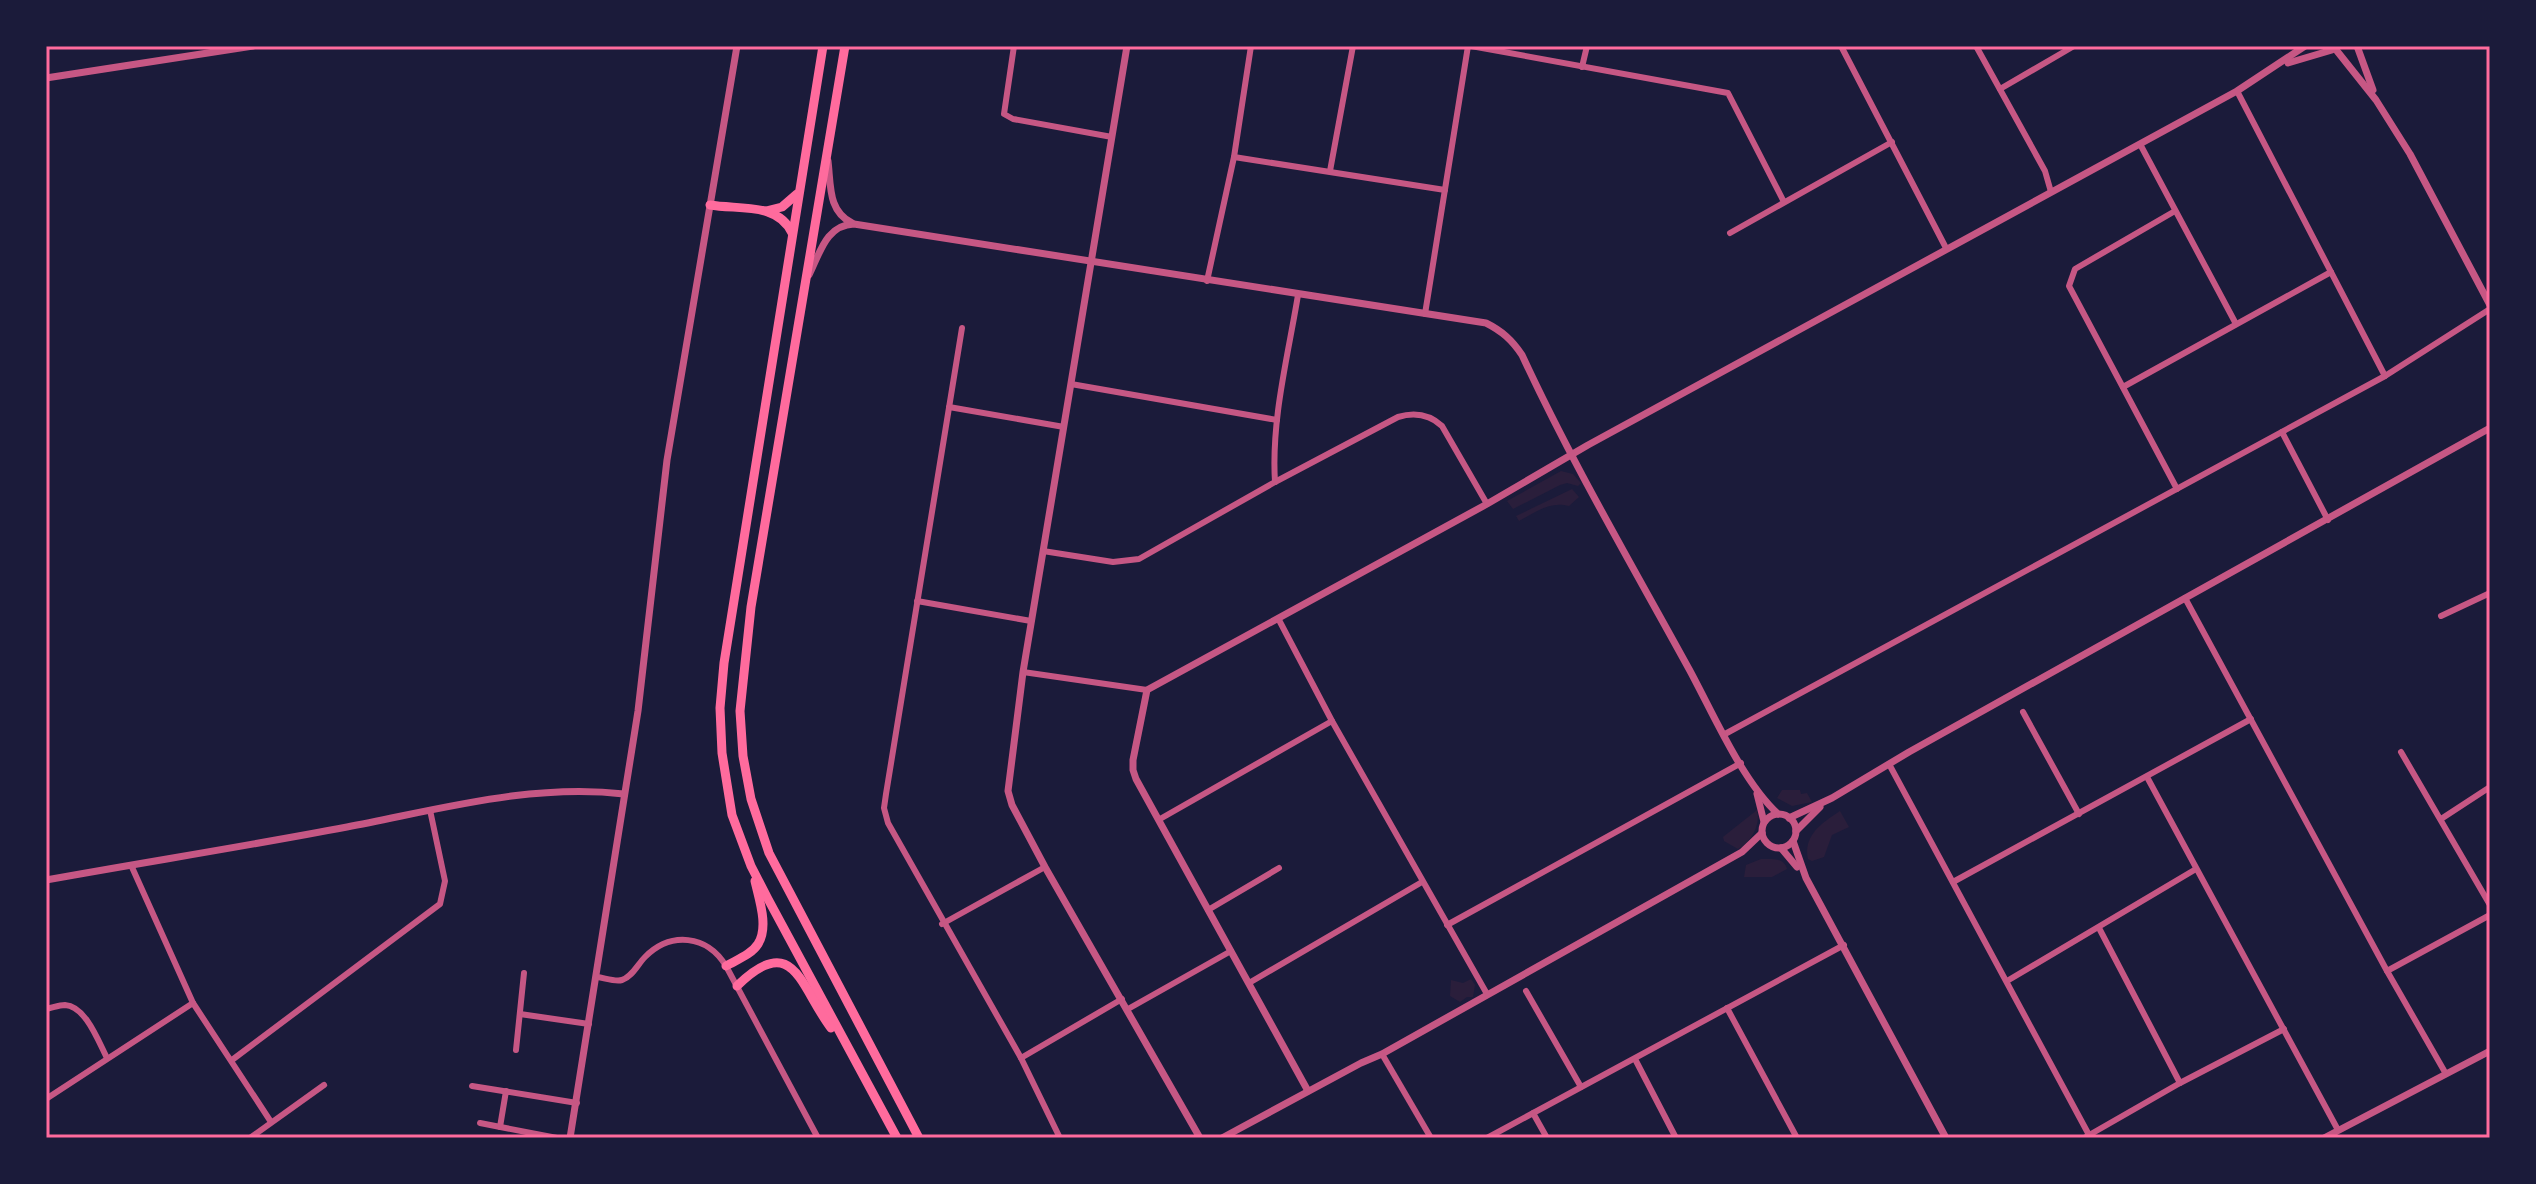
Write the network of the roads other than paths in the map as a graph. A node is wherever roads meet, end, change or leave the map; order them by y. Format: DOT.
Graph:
graph roads {
  1 [pos="253,46"];
  2 [pos="737,46"];
  3 [pos="823,46"];
  4 [pos="845,46"];
  5 [pos="1014,46"];
  6 [pos="1127,46"];
  7 [pos="1251,46"];
  8 [pos="1353,46"];
  9 [pos="1470,46"];
  10 [pos="1587,46"];
  11 [pos="1841,46"];
  12 [pos="1976,46"];
  13 [pos="2074,46"];
  14 [pos="2305,46"];
  15 [pos="2354,46"];
  16 [pos="2332,49"];
  17 [pos="2278,66"];
  18 [pos="1582,67"];
  19 [pos="46,78"];
  20 [pos="2000,89"];
  21 [pos="2237,91"];
  22 [pos="2376,100"];
  23 [pos="1112,137"];
  24 [pos="1892,142"];
  25 [pos="2140,144"];
  26 [pos="827,156"];
  27 [pos="1234,157"];
  28 [pos="1330,171"];
  29 [pos="1445,190"];
  30 [pos="799,192"];
  31 [pos="2051,192"];
  32 [pos="1784,202"];
  33 [pos="710,205"];
  34 [pos="766,211"];
  35 [pos="2175,211"];
  36 [pos="854,224"];
  37 [pos="792,233"];
  38 [pos="1730,233"];
  39 [pos="1946,248"];
  40 [pos="1091,263"];
  41 [pos="2331,272"];
  42 [pos="806,280"];
  43 [pos="1207,281"];
  44 [pos="1298,295"];
  45 [pos="2490,307"];
  46 [pos="1425,314"];
  47 [pos="2236,324"];
  48 [pos="962,328"];
  49 [pos="2385,376"];
  50 [pos="1071,384"];
  51 [pos="2123,387"];
  52 [pos="949,407"];
  53 [pos="1277,420"];
  54 [pos="1064,427"];
  55 [pos="2490,428"];
  56 [pos="2282,432"];
  57 [pos="1571,456"];
  58 [pos="1275,482"];
  59 [pos="2177,489"];
  60 [pos="1487,504"];
  61 [pos="2328,520"];
  62 [pos="1043,551"];
  63 [pos="2490,593"];
  64 [pos="2185,598"];
  65 [pos="917,601"];
  66 [pos="2441,616"];
  67 [pos="1279,620"];
  68 [pos="1031,621"];
  69 [pos="1023,672"];
  70 [pos="1147,690"];
  71 [pos="2023,712"];
  72 [pos="2251,719"];
  73 [pos="1332,721"];
  74 [pos="1725,734"];
  75 [pos="2401,752"];
  76 [pos="1741,763"];
  77 [pos="1889,764"];
  78 [pos="2147,777"];
  79 [pos="1754,784"];
  80 [pos="2490,787"];
  81 [pos="624,794"];
  82 [pos="1832,798"];
  83 [pos="430,810"];
  84 [pos="1778,814"];
  85 [pos="2079,814"];
  86 [pos="1789,818"];
  87 [pos="1160,819"];
  88 [pos="2441,819"];
  89 [pos="1764,822"];
  90 [pos="1796,831"];
  91 [pos="1762,833"];
  92 [pos="1793,841"];
  93 [pos="1770,846"];
  94 [pos="1781,848"];
  95 [pos="1742,852"];
  96 [pos="131,865"];
  97 [pos="751,866"];
  98 [pos="1045,867"];
  99 [pos="1279,868"];
  100 [pos="2196,869"];
  101 [pos="1806,878"];
  102 [pos="46,880"];
  103 [pos="1422,882"];
  104 [pos="1953,882"];
  105 [pos="2490,905"];
  106 [pos="1208,910"];
  107 [pos="2490,915"];
  108 [pos="942,924"];
  109 [pos="1447,925"];
  110 [pos="2099,928"];
  111 [pos="1844,945"];
  112 [pos="1231,951"];
  113 [pos="726,966"];
  114 [pos="2387,971"];
  115 [pos="524,973"];
  116 [pos="597,977"];
  117 [pos="2007,981"];
  118 [pos="1249,983"];
  119 [pos="737,986"];
  120 [pos="1526,991"];
  121 [pos="1487,994"];
  122 [pos="1122,999"];
  123 [pos="193,1003"];
  124 [pos="1727,1008"];
  125 [pos="46,1009"];
  126 [pos="1128,1009"];
  127 [pos="520,1014"];
  128 [pos="589,1024"];
  129 [pos="2284,1029"];
  130 [pos="516,1050"];
  131 [pos="850,1051"];
  132 [pos="2490,1051"];
  133 [pos="1382,1054"];
  134 [pos="107,1058"];
  135 [pos="1021,1058"];
  136 [pos="1635,1059"];
  137 [pos="232,1060"];
  138 [pos="2446,1074"];
  139 [pos="2180,1083"];
  140 [pos="324,1085"];
  141 [pos="472,1086"];
  142 [pos="1581,1087"];
  143 [pos="506,1091"];
  144 [pos="1308,1091"];
  145 [pos="46,1099"];
  146 [pos="577,1103"];
  147 [pos="1533,1113"];
  148 [pos="271,1122"];
  149 [pos="480,1123"];
  150 [pos="500,1127"];
  151 [pos="2338,1130"];
  152 [pos="1059,1136"];
  153 [pos="2086,1137"];
  154 [pos="250,1138"];
  155 [pos="557,1138"];
  156 [pos="570,1138"];
  157 [pos="818,1138"];
  158 [pos="897,1138"];
  159 [pos="919,1138"];
  160 [pos="1200,1138"];
  161 [pos="1222,1138"];
  162 [pos="1431,1138"];
  163 [pos="1487,1138"];
  164 [pos="1547,1138"];
  165 [pos="1676,1138"];
  166 [pos="1797,1138"];
  167 [pos="1946,1138"];
  168 [pos="2324,1138"];
  1 -- 19 [label="street"];
  2 -- 33 [label="street"];
  3 -- 30 [label="main road"];
  4 -- 26 [label="main road"];
  5 -- 23 [label="street"];
  6 -- 23 [label="street"];
  7 -- 27 [label="street"];
  8 -- 28 [label="street"];
  9 -- 18 [label="street"];
  9 -- 29 [label="street"];
  10 -- 18 [label="street"];
  11 -- 24 [label="street"];
  12 -- 20 [label="street"];
  13 -- 20 [label="street"];
  14 -- 17 [label="street"];
  15 -- 16 [label="street"];
  15 -- 22 [label="street"];
  16 -- 17 [label="street"];
  16 -- 22 [label="street"];
  17 -- 21 [label="street"];
  18 -- 32 [label="street"];
  20 -- 31 [label="street"];
  21 -- 25 [label="street"];
  21 -- 41 [label="street"];
  22 -- 45 [label="street"];
  23 -- 40 [label="street"];
  24 -- 32 [label="street"];
  24 -- 39 [label="street"];
  25 -- 31 [label="street"];
  25 -- 35 [label="street"];
  26 -- 36 [label="street"];
  26 -- 42 [label="main road"];
  27 -- 28 [label="street"];
  27 -- 43 [label="street"];
  28 -- 29 [label="street"];
  29 -- 46 [label="street"];
  30 -- 34 [label="main road"];
  30 -- 37 [label="main road"];
  31 -- 39 [label="street"];
  32 -- 38 [label="street"];
  33 -- 34 [label="main road"];
  33 -- 81 [label="street"];
  34 -- 37 [label="main road"];
  35 -- 47 [label="street"];
  35 -- 51 [label="street"];
  36 -- 40 [label="street"];
  36 -- 42 [label="street"];
  37 -- 97 [label="main road"];
  39 -- 57 [label="street"];
  40 -- 43 [label="street"];
  40 -- 50 [label="street"];
  41 -- 47 [label="street"];
  41 -- 49 [label="street"];
  42 -- 159 [label="main road"];
  43 -- 44 [label="street"];
  44 -- 46 [label="street"];
  44 -- 53 [label="street"];
  45 -- 49 [label="street"];
  46 -- 57 [label="street"];
  47 -- 51 [label="street"];
  48 -- 52 [label="street"];
  49 -- 56 [label="street"];
  50 -- 53 [label="street"];
  50 -- 54 [label="street"];
  51 -- 59 [label="street"];
  52 -- 54 [label="street"];
  52 -- 65 [label="street"];
  53 -- 58 [label="street"];
  54 -- 62 [label="street"];
  55 -- 61 [label="street"];
  56 -- 59 [label="street"];
  56 -- 61 [label="street"];
  57 -- 60 [label="street"];
  57 -- 74 [label="street"];
  58 -- 60 [label="street"];
  58 -- 62 [label="street"];
  59 -- 74 [label="street"];
  60 -- 67 [label="street"];
  61 -- 64 [label="street"];
  62 -- 68 [label="street"];
  63 -- 66 [label="street"];
  64 -- 72 [label="street"];
  64 -- 77 [label="street"];
  65 -- 68 [label="street"];
  65 -- 108 [label="street"];
  67 -- 70 [label="street"];
  67 -- 73 [label="street"];
  68 -- 69 [label="street"];
  69 -- 70 [label="street"];
  69 -- 98 [label="street"];
  70 -- 87 [label="street"];
  71 -- 85 [label="street"];
  72 -- 78 [label="street"];
  72 -- 114 [label="street"];
  73 -- 87 [label="street"];
  73 -- 103 [label="street"];
  74 -- 76 [label="street"];
  75 -- 88 [label="street"];
  76 -- 79 [label="street"];
  76 -- 109 [label="street"];
  77 -- 82 [label="street"];
  77 -- 104 [label="street"];
  78 -- 85 [label="street"];
  78 -- 100 [label="street"];
  79 -- 84 [label="street"];
  79 -- 89 [label="street"];
  80 -- 88 [label="street"];
  81 -- 83 [label="street"];
  81 -- 116 [label="street"];
  82 -- 86 [label="street"];
  82 -- 90 [label="street"];
  83 -- 96 [label="street"];
  83 -- 137 [label="street"];
  84 -- 86 [label="street"];
  84 -- 89 [label="street"];
  85 -- 104 [label="street"];
  86 -- 90 [label="street"];
  87 -- 106 [label="street"];
  88 -- 105 [label="street"];
  89 -- 91 [label="street"];
  90 -- 92 [label="street"];
  91 -- 93 [label="street"];
  91 -- 95 [label="street"];
  92 -- 94 [label="street"];
  92 -- 101 [label="street"];
  93 -- 94 [label="street"];
  93 -- 95 [label="street"];
  94 -- 101 [label="street"];
  95 -- 121 [label="street"];
  96 -- 102 [label="street"];
  96 -- 123 [label="street"];
  97 -- 113 [label="main road"];
  97 -- 131 [label="main road"];
  98 -- 108 [label="street"];
  98 -- 122 [label="street"];
  99 -- 106 [label="street"];
  100 -- 110 [label="street"];
  100 -- 129 [label="street"];
  101 -- 111 [label="street"];
  103 -- 109 [label="street"];
  103 -- 118 [label="street"];
  104 -- 117 [label="street"];
  106 -- 112 [label="street"];
  107 -- 114 [label="street"];
  108 -- 135 [label="street"];
  109 -- 121 [label="street"];
  110 -- 117 [label="street"];
  110 -- 139 [label="street"];
  111 -- 124 [label="street"];
  111 -- 167 [label="street"];
  112 -- 118 [label="street"];
  112 -- 126 [label="street"];
  113 -- 116 [label="street"];
  113 -- 119 [label="street"];
  114 -- 138 [label="street"];
  115 -- 127 [label="street"];
  116 -- 128 [label="street"];
  117 -- 153 [label="street"];
  118 -- 144 [label="street"];
  119 -- 131 [label="main road"];
  119 -- 157 [label="street"];
  120 -- 142 [label="street"];
  121 -- 133 [label="street"];
  122 -- 126 [label="street"];
  122 -- 135 [label="street"];
  123 -- 134 [label="street"];
  123 -- 137 [label="street"];
  124 -- 136 [label="street"];
  124 -- 166 [label="street"];
  125 -- 134 [label="street"];
  126 -- 160 [label="street"];
  127 -- 128 [label="street"];
  127 -- 130 [label="street"];
  128 -- 146 [label="street"];
  129 -- 139 [label="street"];
  129 -- 151 [label="street"];
  131 -- 158 [label="main road"];
  132 -- 138 [label="street"];
  133 -- 144 [label="street"];
  133 -- 162 [label="street"];
  134 -- 145 [label="street"];
  135 -- 152 [label="street"];
  136 -- 142 [label="street"];
  136 -- 165 [label="street"];
  137 -- 148 [label="street"];
  138 -- 151 [label="street"];
  139 -- 153 [label="street"];
  140 -- 148 [label="street"];
  141 -- 143 [label="street"];
  142 -- 147 [label="street"];
  143 -- 146 [label="street"];
  143 -- 150 [label="street"];
  144 -- 161 [label="street"];
  146 -- 156 [label="street"];
  147 -- 163 [label="street"];
  147 -- 164 [label="street"];
  148 -- 154 [label="street"];
  149 -- 150 [label="street"];
  150 -- 155 [label="street"];
  151 -- 168 [label="street"];
}
